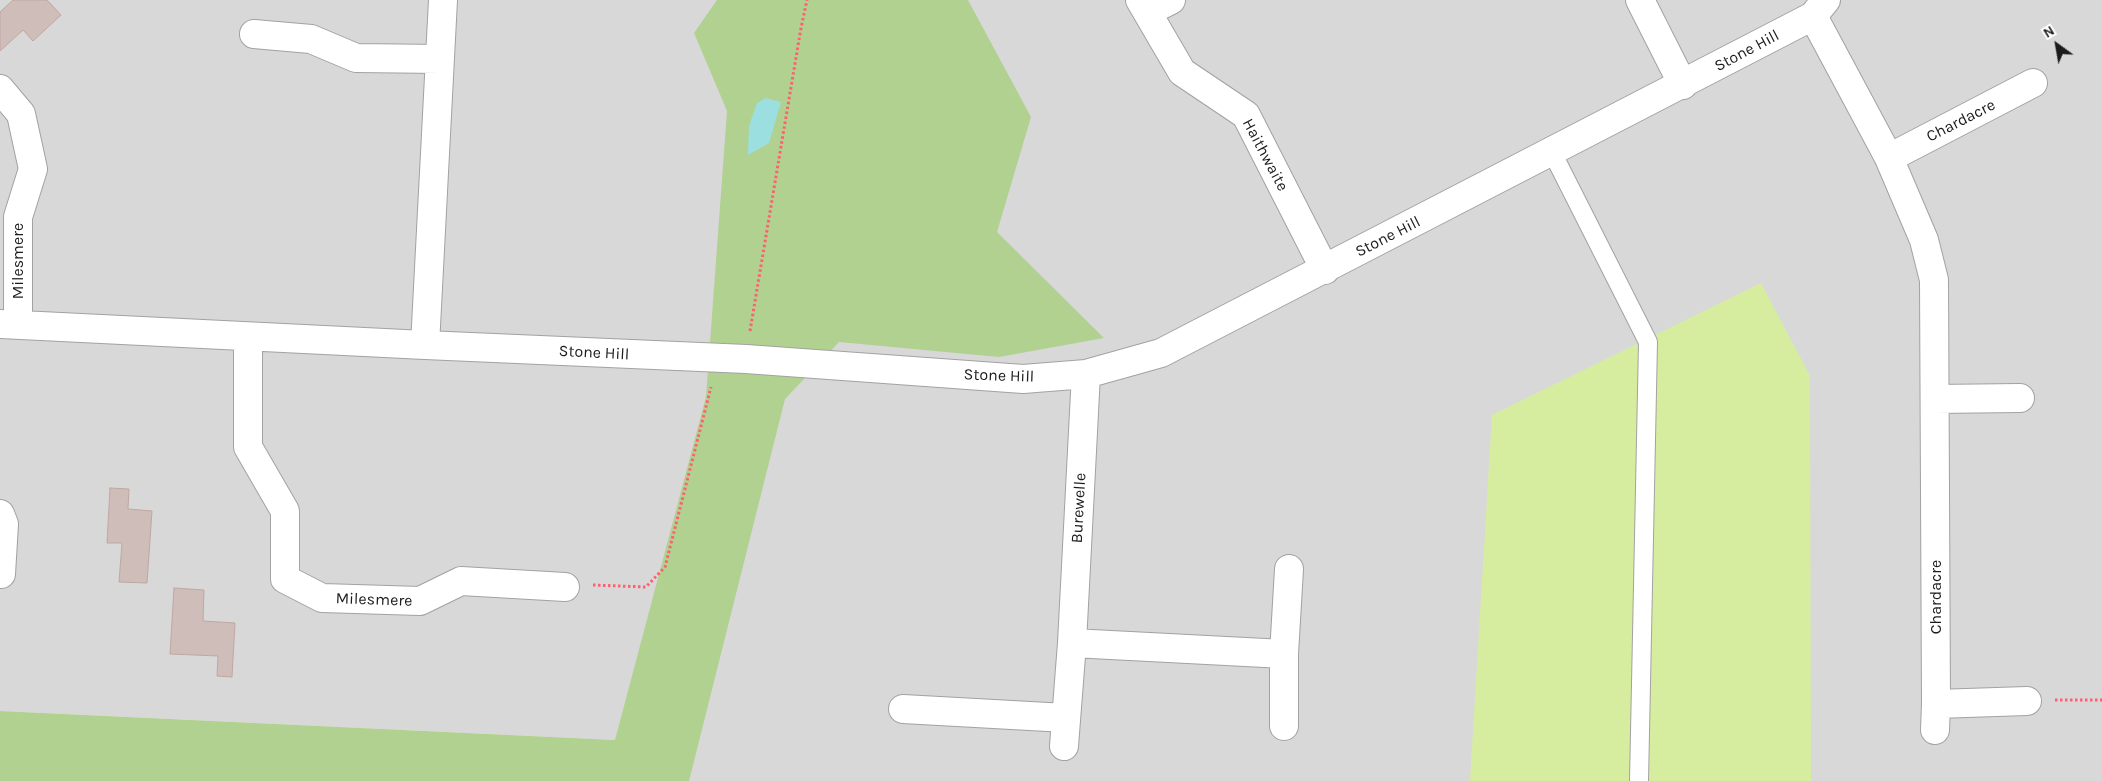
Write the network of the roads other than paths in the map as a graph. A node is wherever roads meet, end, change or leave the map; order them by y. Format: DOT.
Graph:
graph roads {
  1 [pos="443,0"];
  2 [pos="1171,0"];
  3 [pos="1640,0"];
  4 [pos="1144,6"];
  5 [pos="1819,8"];
  6 [pos="254,34"];
  7 [pos="440,59"];
  8 [pos="2033,83"];
  9 [pos="1684,84"];
  10 [pos="0,89"];
  11 [pos="1552,152"];
  12 [pos="1889,158"];
  13 [pos="1325,270"];
  14 [pos="9,324"];
  15 [pos="248,337"];
  16 [pos="425,345"];
  17 [pos="1086,374"];
  18 [pos="2020,398"];
  19 [pos="1935,399"];
  20 [pos="0,514"];
  21 [pos="1289,569"];
  22 [pos="1,574"];
  23 [pos="565,587"];
  24 [pos="1072,643"];
  25 [pos="1284,654"];
  26 [pos="2027,701"];
  27 [pos="903,709"];
  28 [pos="1066,718"];
  29 [pos="1284,726"];
  30 [pos="1064,746"];
  31 [pos="1638,781"];
  1 -- 7 [label="street"];
  2 -- 4 [label="street, Haithwaite"];
  3 -- 9 [label="street"];
  4 -- 13 [label="street, Haithwaite"];
  5 -- 9 [label="street, Stone Hill"];
  5 -- 12 [label="street, Chardacre"];
  6 -- 7 [label="street"];
  7 -- 16 [label="street"];
  8 -- 12 [label="street, Chardacre"];
  9 -- 11 [label="street, Stone Hill"];
  10 -- 14 [label="street, Milesmere"];
  11 -- 13 [label="street, Stone Hill"];
  11 -- 31 [label="lane"];
  12 -- 19 [label="street, Chardacre"];
  13 -- 17 [label="street, Stone Hill"];
  14 -- 15 [label="street, Milesmere"];
  15 -- 16 [label="street, Milesmere"];
  15 -- 23 [label="street, Milesmere"];
  16 -- 17 [label="street, Stone Hill"];
  17 -- 24 [label="street, Burewelle"];
  18 -- 19 [label="street"];
  19 -- 26 [label="street, Chardacre"];
  20 -- 22 [label="street"];
  21 -- 25 [label="street"];
  24 -- 25 [label="street"];
  24 -- 28 [label="street, Burewelle"];
  25 -- 29 [label="street"];
  27 -- 28 [label="street"];
  28 -- 30 [label="street, Burewelle"];
}
